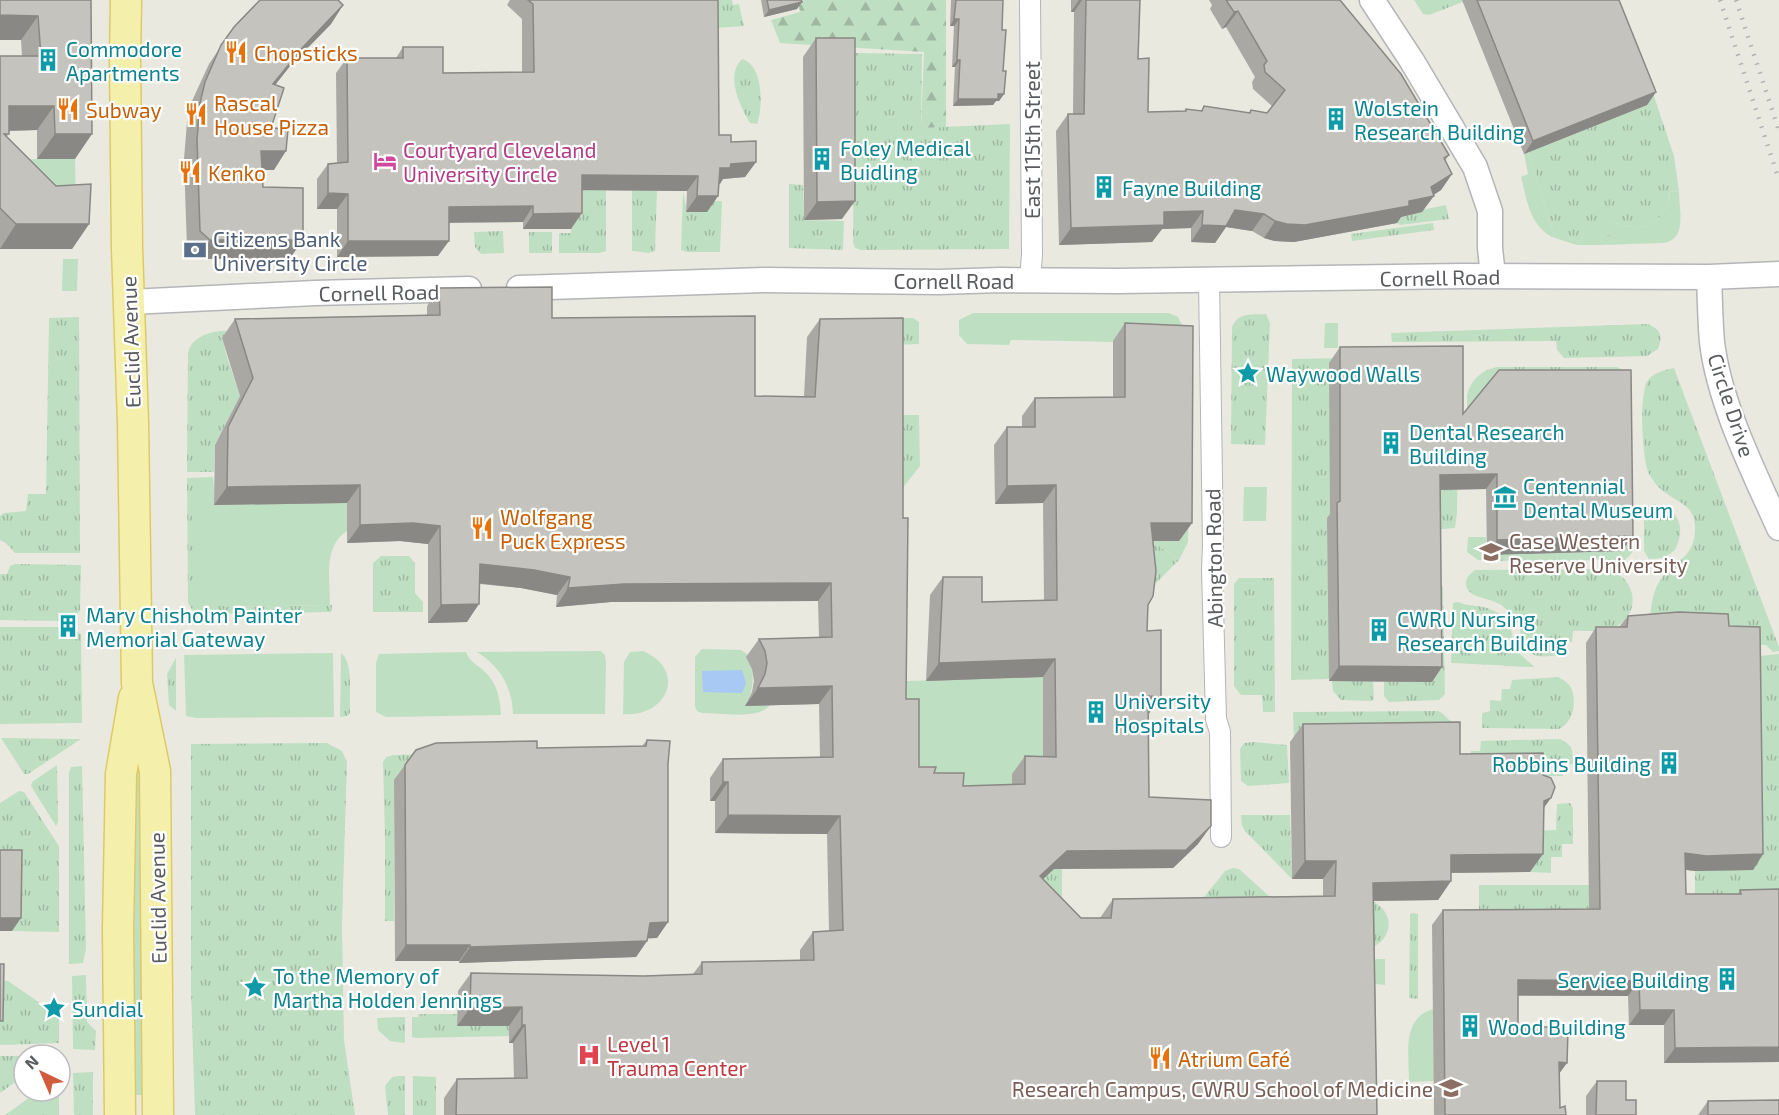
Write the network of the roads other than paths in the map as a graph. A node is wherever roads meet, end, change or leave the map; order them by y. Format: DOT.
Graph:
graph roads {
  1 [pos="126,0"];
  2 [pos="1030,0"];
  3 [pos="1372,0"];
  4 [pos="1779,274"];
  5 [pos="1492,276"];
  6 [pos="1709,277"];
  7 [pos="1209,279"];
  8 [pos="1030,280"];
  9 [pos="130,302"];
  10 [pos="1779,528"];
  11 [pos="137,683"];
  12 [pos="1221,837"];
  13 [pos="120,1115"];
  14 [pos="158,1115"];
  1 -- 9 [label="main road, Euclid Avenue"];
  2 -- 8 [label="street, East 115th Street"];
  3 -- 5 [label="street"];
  4 -- 6 [label="street, Cornell Road"];
  5 -- 6 [label="street, Cornell Road"];
  5 -- 7 [label="street, Cornell Road"];
  6 -- 10 [label="street, Circle Drive"];
  7 -- 8 [label="street, Cornell Road"];
  7 -- 12 [label="street, Abington Road"];
  8 -- 9 [label="street, Cornell Road"];
  9 -- 11 [label="main road, Euclid Avenue"];
  11 -- 13 [label="main road, Euclid Avenue"];
  11 -- 14 [label="main road, Euclid Avenue"];
}
